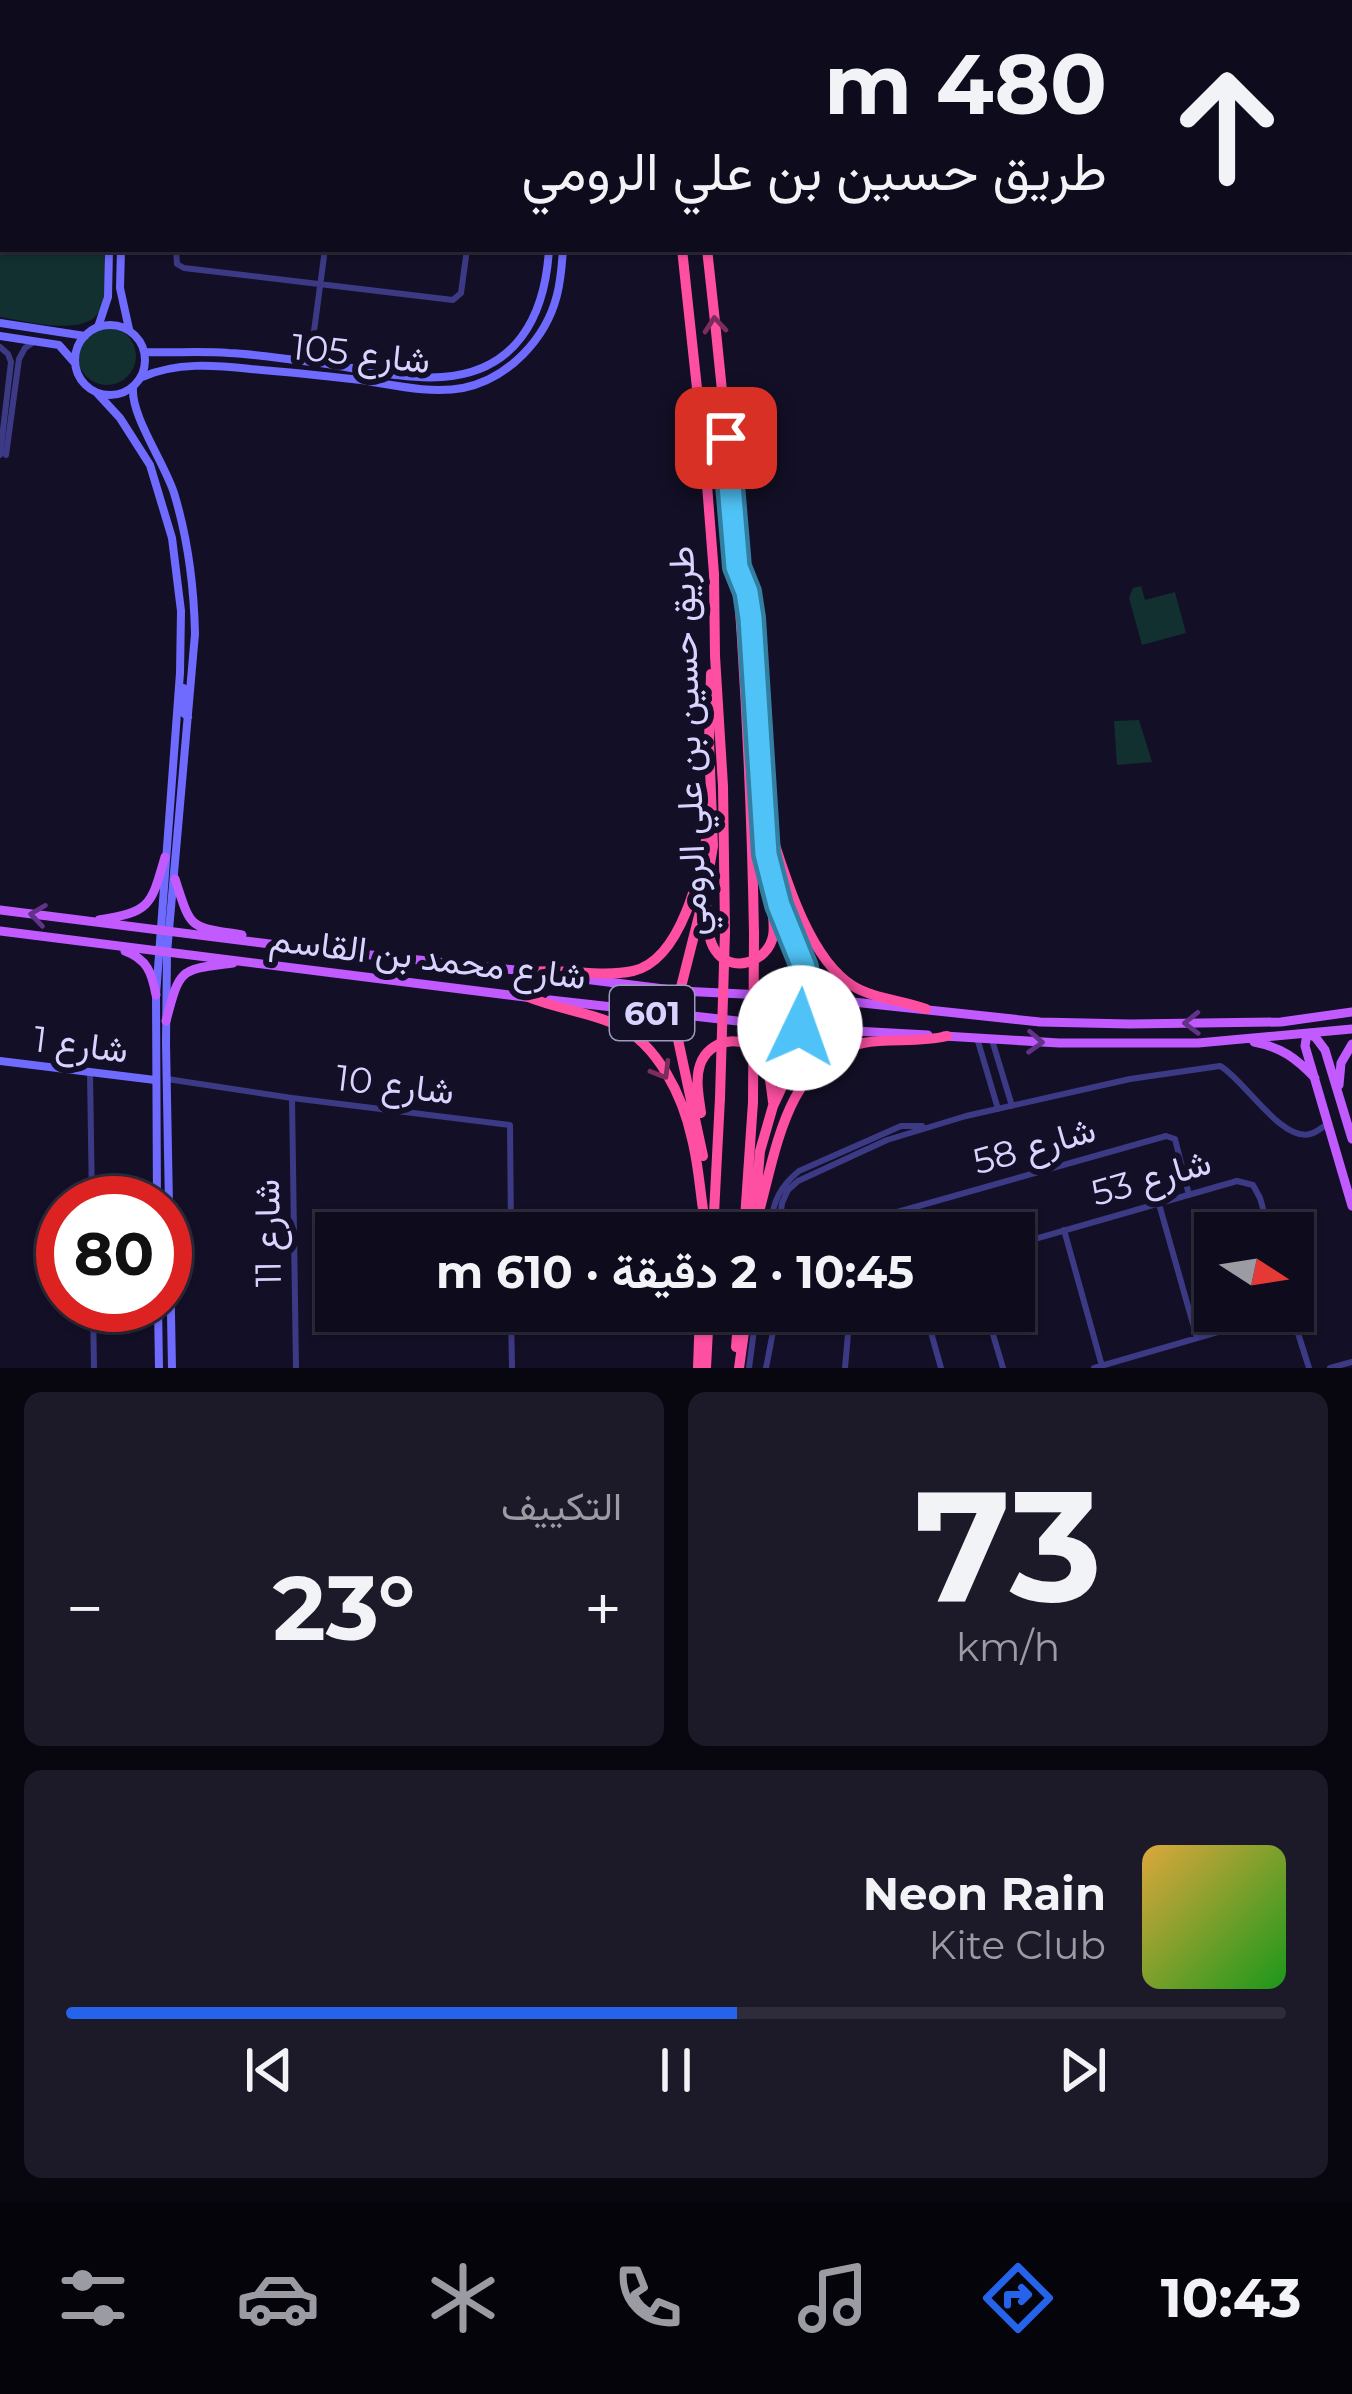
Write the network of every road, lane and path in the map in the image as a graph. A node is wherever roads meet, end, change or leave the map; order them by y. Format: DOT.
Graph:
graph roads {
  1 [pos="109,252"];
  2 [pos="121,252"];
  3 [pos="176,252"];
  4 [pos="325,252"];
  5 [pos="467,252"];
  6 [pos="550,252"];
  7 [pos="562,252"];
  8 [pos="682,252"];
  9 [pos="707,252"];
  10 [pos="320,284"];
  11 [pos="0,323"];
  12 [pos="98,327"];
  13 [pos="130,331"];
  14 [pos="0,336"];
  15 [pos="85,336"];
  16 [pos="38,340"];
  17 [pos="0,346"];
  18 [pos="145,352"];
  19 [pos="310,361"];
  20 [pos="75,363"];
  21 [pos="411,375"];
  22 [pos="142,377"];
  23 [pos="410,387"];
  24 [pos="133,388"];
  25 [pos="97,393"];
  26 [pos="3,455"];
  27 [pos="737,567"];
  28 [pos="180,652"];
  29 [pos="715,656"];
  30 [pos="188,717"];
  31 [pos="713,802"];
  32 [pos="763,802"];
  33 [pos="766,854"];
  34 [pos="165,857"];
  35 [pos="175,880"];
  36 [pos="706,888"];
  37 [pos="0,910"];
  38 [pos="88,922"];
  39 [pos="0,931"];
  40 [pos="164,932"];
  41 [pos="109,945"];
  42 [pos="162,952"];
  43 [pos="342,952"];
  44 [pos="245,961"];
  45 [pos="530,972"];
  46 [pos="680,991"];
  47 [pos="155,995"];
  48 [pos="528,998"];
  49 [pos="806,998"];
  50 [pos="926,1010"];
  51 [pos="1352,1012"];
  52 [pos="678,1016"];
  53 [pos="1327,1016"];
  54 [pos="166,1021"];
  55 [pos="1281,1022"];
  56 [pos="800,1028"];
  57 [pos="1352,1029"];
  58 [pos="1307,1034"];
  59 [pos="947,1036"];
  60 [pos="976,1038"];
  61 [pos="992,1039"];
  62 [pos="1242,1040"];
  63 [pos="1352,1044"];
  64 [pos="0,1061"];
  65 [pos="90,1072"];
  66 [pos="167,1079"];
  67 [pos="155,1080"];
  68 [pos="1317,1081"];
  69 [pos="1339,1090"];
  70 [pos="292,1098"];
  71 [pos="773,1106"];
  72 [pos="1012,1106"];
  73 [pos="998,1109"];
  74 [pos="1330,1123"];
  75 [pos="1352,1139"];
  76 [pos="703,1156"];
  77 [pos="92,1176"];
  78 [pos="157,1176"];
  79 [pos="168,1176"];
  80 [pos="1189,1195"];
  81 [pos="1159,1204"];
  82 [pos="1352,1206"];
  83 [pos="511,1212"];
  84 [pos="704,1212"];
  85 [pos="706,1212"];
  86 [pos="709,1212"];
  87 [pos="750,1212"];
  88 [pos="752,1212"];
  89 [pos="756,1212"];
  90 [pos="780,1212"];
  91 [pos="897,1212"];
  92 [pos="1265,1212"];
  93 [pos="1064,1231"];
  94 [pos="1035,1239"];
  95 [pos="93,1332"];
  96 [pos="158,1332"];
  97 [pos="170,1332"];
  98 [pos="512,1332"];
  99 [pos="704,1332"];
  100 [pos="742,1332"];
  101 [pos="754,1332"];
  102 [pos="774,1332"];
  103 [pos="848,1332"];
  104 [pos="931,1332"];
  105 [pos="992,1332"];
  106 [pos="1218,1332"];
  107 [pos="1298,1332"];
  108 [pos="1197,1338"];
  109 [pos="1352,1362"];
  110 [pos="1098,1367"];
  111 [pos="94,1368"];
  112 [pos="159,1368"];
  113 [pos="172,1368"];
  114 [pos="296,1368"];
  115 [pos="512,1368"];
  116 [pos="702,1368"];
  117 [pos="737,1368"];
  118 [pos="749,1368"];
  119 [pos="766,1368"];
  120 [pos="845,1368"];
  121 [pos="941,1368"];
  122 [pos="1003,1368"];
  123 [pos="1309,1368"];
  124 [pos="1330,1368"];
  1 -- 12 [label="street"];
  2 -- 13 [label="street"];
  3 -- 10 [label="street"];
  4 -- 10 [label="street"];
  5 -- 10 [label="street"];
  6 -- 21 [label="street, شارع 105"];
  7 -- 23 [label="street, شارع 105"];
  8 -- 29 [label="highway, طريق حسين بن علي الرومي"];
  27 -- 9 [label="highway, طريق حسين بن علي الرومي, one-way"];
  10 -- 19 [label="street"];
  11 -- 15 [label="street"];
  12 -- 13 [label="street"];
  12 -- 15 [label="street"];
  13 -- 18 [label="street"];
  14 -- 16 [label="street"];
  15 -- 20 [label="street"];
  16 -- 20 [label="street"];
  16 -- 26 [label="street"];
  17 -- 26 [label="street"];
  18 -- 19 [label="street, شارع 105"];
  18 -- 22 [label="street"];
  19 -- 21 [label="street, شارع 105"];
  20 -- 25 [label="street"];
  21 -- 23 [label="street"];
  22 -- 23 [label="street, شارع 105"];
  22 -- 24 [label="street"];
  24 -- 25 [label="street"];
  24 -- 30 [label="street"];
  25 -- 28 [label="street"];
  27 -- 32 [label="highway"];
  27 -- 87 [label="highway, طريق حسين بن علي الرومي, bridge"];
  28 -- 30 [label="street"];
  28 -- 34 [label="street"];
  29 -- 31 [label="highway"];
  29 -- 86 [label="highway, طريق حسين بن علي الرومي, bridge"];
  30 -- 35 [label="street"];
  31 -- 36 [label="highway"];
  31 -- 45 [label="highway"];
  32 -- 33 [label="highway"];
  32 -- 50 [label="highway"];
  33 -- 36 [label="highway"];
  33 -- 49 [label="highway"];
  34 -- 38 [label="main road"];
  34 -- 40 [label="street"];
  35 -- 40 [label="street"];
  35 -- 43 [label="main road"];
  36 -- 46 [label="highway"];
  38 -- 37 [label="main road, شارع محمد بن القاسم / 601, one-way"];
  38 -- 40 [label="main road, شارع محمد بن القاسم / 601"];
  39 -- 41 [label="main road, شارع محمد بن القاسم / 601"];
  40 -- 42 [label="street"];
  40 -- 43 [label="main road, شارع محمد بن القاسم / 601"];
  41 -- 42 [label="main road, شارع محمد بن القاسم / 601"];
  41 -- 47 [label="main road"];
  42 -- 44 [label="main road, شارع محمد بن القاسم / 601"];
  42 -- 47 [label="street"];
  42 -- 54 [label="street"];
  43 -- 45 [label="main road, شارع محمد بن القاسم / 601"];
  44 -- 48 [label="main road, شارع محمد بن القاسم / 601"];
  44 -- 54 [label="main road"];
  45 -- 46 [label="main road, شارع محمد بن القاسم / 601"];
  46 -- 49 [label="main road, شارع محمد بن القاسم / 601"];
  46 -- 52 [label="highway"];
  47 -- 67 [label="street"];
  48 -- 52 [label="main road, شارع محمد بن القاسم / 601"];
  48 -- 84 [label="highway, one-way"];
  49 -- 50 [label="main road, شارع محمد بن القاسم / 601"];
  49 -- 56 [label="highway"];
  55 -- 50 [label="main road, شارع محمد بن القاسم / 601, one-way"];
  51 -- 53 [label="main road, شارع محمد بن القاسم / 601"];
  52 -- 56 [label="main road, شارع محمد بن القاسم / 601"];
  52 -- 76 [label="highway"];
  53 -- 55 [label="main road, شارع محمد بن القاسم / 601"];
  53 -- 58 [label="main road"];
  54 -- 66 [label="street"];
  55 -- 58 [label="main road"];
  56 -- 59 [label="main road, شارع محمد بن القاسم / 601"];
  56 -- 71 [label="highway"];
  57 -- 58 [label="main road, شارع محمد بن القاسم / 601"];
  58 -- 62 [label="main road, شارع محمد بن القاسم / 601"];
  58 -- 68 [label="main road"];
  58 -- 69 [label="main road"];
  59 -- 60 [label="main road, شارع محمد بن القاسم / 601"];
  59 -- 89 [label="highway"];
  60 -- 61 [label="main road, شارع محمد بن القاسم / 601"];
  60 -- 73 [label="street"];
  61 -- 62 [label="main road, شارع محمد بن القاسم / 601, one-way"];
  61 -- 72 [label="street"];
  62 -- 68 [label="main road"];
  63 -- 69 [label="main road"];
  64 -- 65 [label="street, شارع 1"];
  65 -- 67 [label="street, شارع 1"];
  65 -- 77 [label="street"];
  66 -- 70 [label="street, شارع 10"];
  66 -- 79 [label="street"];
  67 -- 78 [label="street"];
  68 -- 74 [label="main road"];
  69 -- 75 [label="main road"];
  70 -- 83 [label="street, شارع 10"];
  70 -- 114 [label="street, شارع 11"];
  71 -- 76 [label="highway"];
  71 -- 88 [label="highway"];
  72 -- 73 [label="street"];
  72 -- 74 [label="street"];
  73 -- 90 [label="street"];
  74 -- 82 [label="main road"];
  76 -- 85 [label="highway"];
  80 -- 81 [label="street, شارع 53"];
  80 -- 91 [label="street, شارع 58"];
  80 -- 92 [label="street, شارع 53"];
  81 -- 93 [label="street, شارع 53"];
  81 -- 108 [label="street"];
  93 -- 94 [label="street, شارع 53"];
  93 -- 110 [label="street"];
  95 -- 111 [label="street"];
  96 -- 112 [label="street"];
  97 -- 113 [label="street"];
  98 -- 115 [label="street"];
  99 -- 116 [label="highway"];
  100 -- 117 [label="highway"];
  101 -- 118 [label="street"];
  102 -- 119 [label="street"];
  103 -- 120 [label="street"];
  104 -- 121 [label="street"];
  105 -- 122 [label="street"];
  106 -- 108 [label="street"];
  107 -- 123 [label="street"];
  108 -- 110 [label="street"];
  109 -- 124 [label="street"];
}
